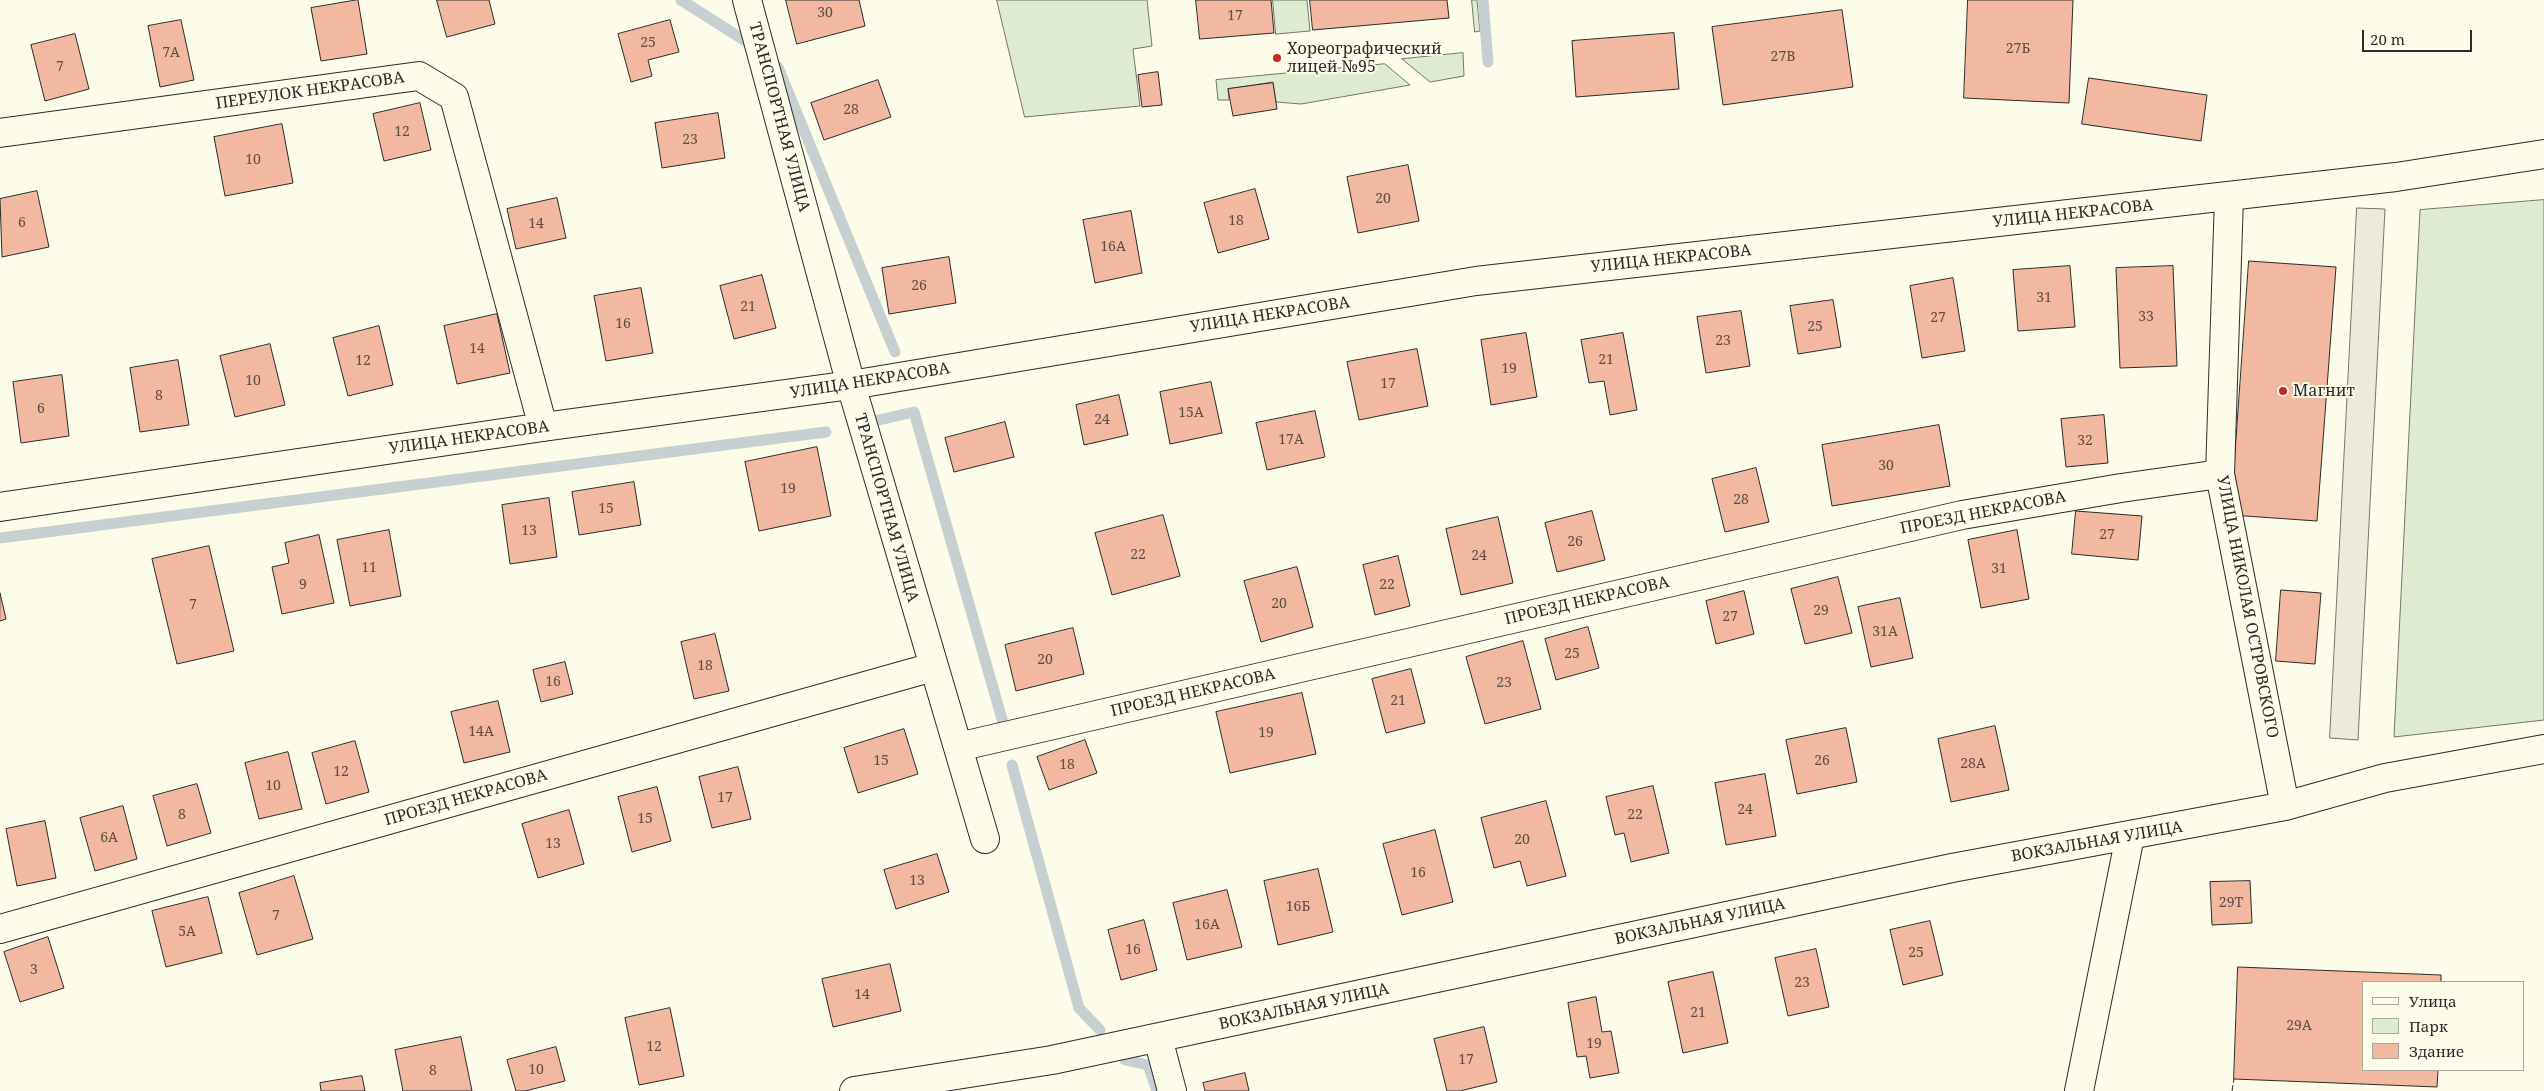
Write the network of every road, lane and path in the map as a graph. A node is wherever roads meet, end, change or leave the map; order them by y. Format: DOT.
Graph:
graph roads {
  1 [pos="747,0"];
  2 [pos="0,133"];
  3 [pos="2544,154"];
  4 [pos="2228,197"];
  5 [pos="850,385"];
  6 [pos="543,427"];
  7 [pos="2220,474"];
  8 [pos="0,507"];
  9 [pos="933,667"];
  10 [pos="958,747"];
  11 [pos="2544,750"];
  12 [pos="2285,806"];
  13 [pos="2130,836"];
  14 [pos="985,839"];
  15 [pos="0,929"];
  16 [pos="1158,1038"];
  17 [pos="854,1091"];
  18 [pos="1172,1091"];
  19 [pos="2079,1091"];
  1 -- 5 [label="street, ТРАНСПОРТНАЯ УЛИЦА"];
  2 -- 6 [label="street, ПЕРЕУЛОК НЕКРАСОВА"];
  3 -- 4 [label="street, УЛИЦА НЕКРАСОВА"];
  4 -- 5 [label="street, УЛИЦА НЕКРАСОВА"];
  4 -- 7 [label="street, УЛИЦА НИКОЛАЯ ОСТРОВСКОГО"];
  5 -- 6 [label="street, УЛИЦА НЕКРАСОВА"];
  5 -- 9 [label="street, ТРАНСПОРТНАЯ УЛИЦА"];
  6 -- 8 [label="street, УЛИЦА НЕКРАСОВА"];
  7 -- 10 [label="street, ПРОЕЗД НЕКРАСОВА"];
  7 -- 12 [label="street, УЛИЦА НИКОЛАЯ ОСТРОВСКОГО"];
  9 -- 10 [label="street, ТРАНСПОРТНАЯ УЛИЦА"];
  9 -- 15 [label="street, ПРОЕЗД НЕКРАСОВА"];
  10 -- 14 [label="street, ТРАНСПОРТНАЯ УЛИЦА"];
  11 -- 12 [label="street, ВОКЗАЛЬНАЯ УЛИЦА"];
  12 -- 13 [label="street, ВОКЗАЛЬНАЯ УЛИЦА"];
  13 -- 16 [label="street, ВОКЗАЛЬНАЯ УЛИЦА"];
  13 -- 19 [label="street"];
  16 -- 17 [label="street, ВОКЗАЛЬНАЯ УЛИЦА"];
  16 -- 18 [label="street"];
}
